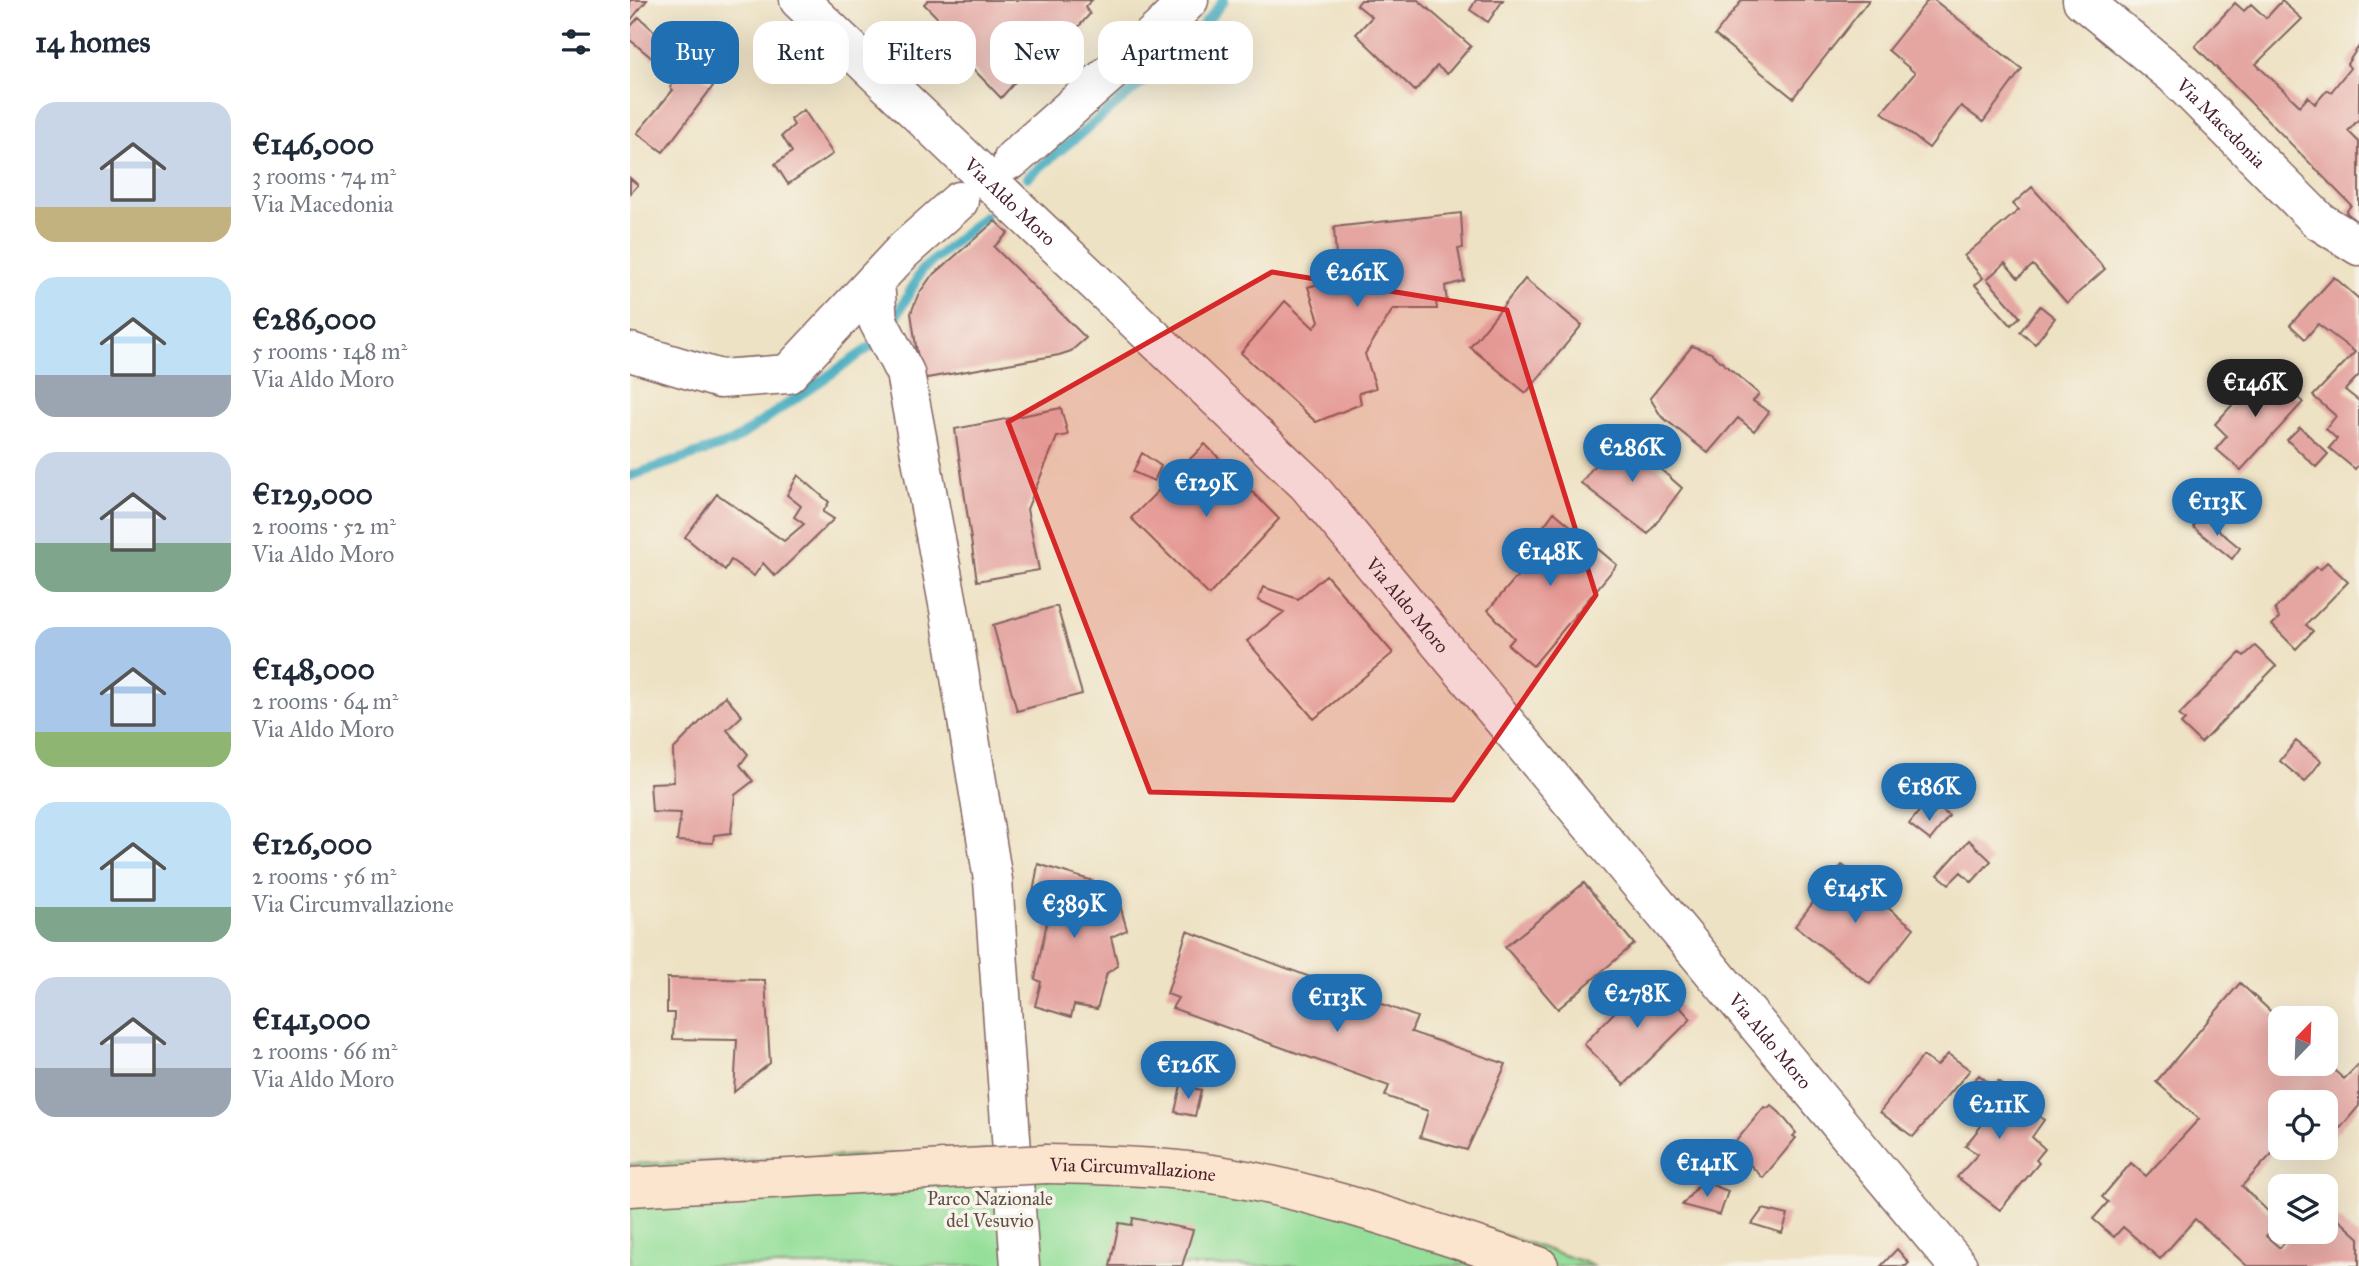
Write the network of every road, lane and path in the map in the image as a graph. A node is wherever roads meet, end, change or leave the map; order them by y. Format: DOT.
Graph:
graph roads {
  1 [pos="799,0"];
  2 [pos="1189,0"];
  3 [pos="2082,0"];
  4 [pos="1013,159"];
  5 [pos="959,201"];
  6 [pos="2359,246"];
  7 [pos="875,281"];
  8 [pos="630,352"];
  9 [pos="630,1187"];
  10 [pos="1020,1266"];
  11 [pos="1539,1266"];
  12 [pos="1958,1266"];
  1 -- 12 [label="street, Via Aldo Moro"];
  2 -- 4 [label="street"];
  3 -- 6 [label="street, Via Macedonia"];
  5 -- 7 [label="street"];
  7 -- 8 [label="street"];
  7 -- 10 [label="street"];
  9 -- 11 [label="main road, Via Circumvallazione, bridge"];
}
